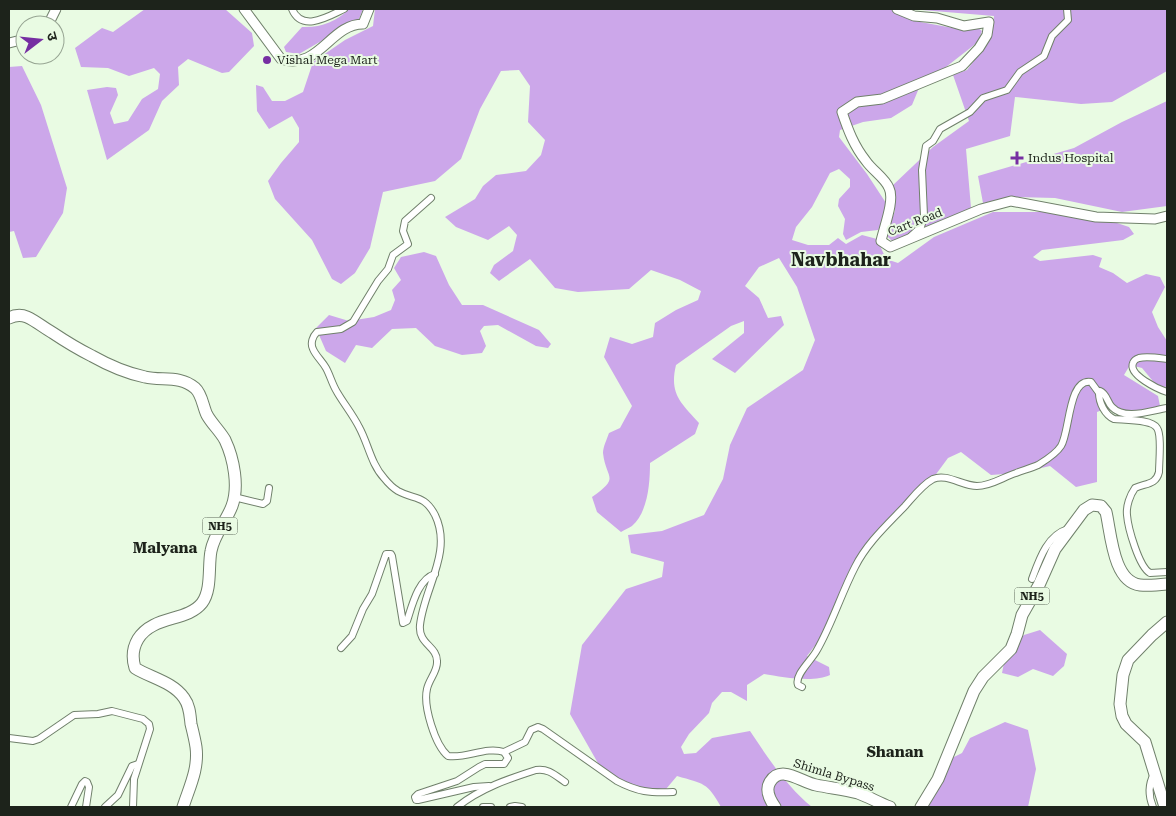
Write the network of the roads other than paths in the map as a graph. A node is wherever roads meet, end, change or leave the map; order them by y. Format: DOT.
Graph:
graph roads {
  1 [pos="244,9"];
  2 [pos="292,9"];
  3 [pos="344,9"];
  4 [pos="369,9"];
  5 [pos="897,9"];
  6 [pos="1067,9"];
  7 [pos="432,198"];
  8 [pos="1167,216"];
  9 [pos="909,238"];
  10 [pos="9,318"];
  11 [pos="1167,358"];
  12 [pos="1167,392"];
  13 [pos="1099,393"];
  14 [pos="1167,408"];
  15 [pos="270,488"];
  16 [pos="234,497"];
  17 [pos="1070,528"];
  18 [pos="1167,572"];
  19 [pos="435,574"];
  20 [pos="1032,579"];
  21 [pos="1167,584"];
  22 [pos="1167,622"];
  23 [pos="342,648"];
  24 [pos="802,687"];
  25 [pos="9,738"];
  26 [pos="504,752"];
  27 [pos="138,764"];
  28 [pos="1155,773"];
  29 [pos="565,782"];
  30 [pos="489,786"];
  31 [pos="673,792"];
  32 [pos="71,807"];
  33 [pos="86,807"];
  34 [pos="105,807"];
  35 [pos="133,807"];
  36 [pos="183,807"];
  37 [pos="457,807"];
  38 [pos="483,807"];
  39 [pos="491,807"];
  40 [pos="510,807"];
  41 [pos="522,807"];
  42 [pos="775,807"];
  43 [pos="890,807"];
  44 [pos="921,807"];
  45 [pos="1153,807"];
  46 [pos="1164,807"];
  1 -- 4 [label="main road"];
  2 -- 3 [label="street"];
  5 -- 9 [label="main road, Cart Road"];
  6 -- 9 [label="street"];
  7 -- 19 [label="street"];
  8 -- 9 [label="main road, Cart Road"];
  10 -- 16 [label="highway, NH5"];
  11 -- 12 [label="street"];
  13 -- 14 [label="street"];
  13 -- 18 [label="street"];
  13 -- 24 [label="street"];
  15 -- 16 [label="street"];
  16 -- 36 [label="highway, NH5"];
  17 -- 20 [label="street"];
  17 -- 21 [label="highway, NH5"];
  17 -- 44 [label="highway, NH5"];
  19 -- 23 [label="street"];
  19 -- 26 [label="street"];
  22 -- 28 [label="highway"];
  25 -- 27 [label="street"];
  26 -- 30 [label="street"];
  26 -- 31 [label="street"];
  27 -- 34 [label="street"];
  27 -- 35 [label="street"];
  28 -- 45 [label="street"];
  28 -- 46 [label="highway"];
  29 -- 30 [label="street"];
  30 -- 37 [label="street"];
  32 -- 33 [label="street"];
  38 -- 39 [label="street"];
  40 -- 41 [label="street"];
  42 -- 43 [label="highway, Shimla Bypass"];
}
